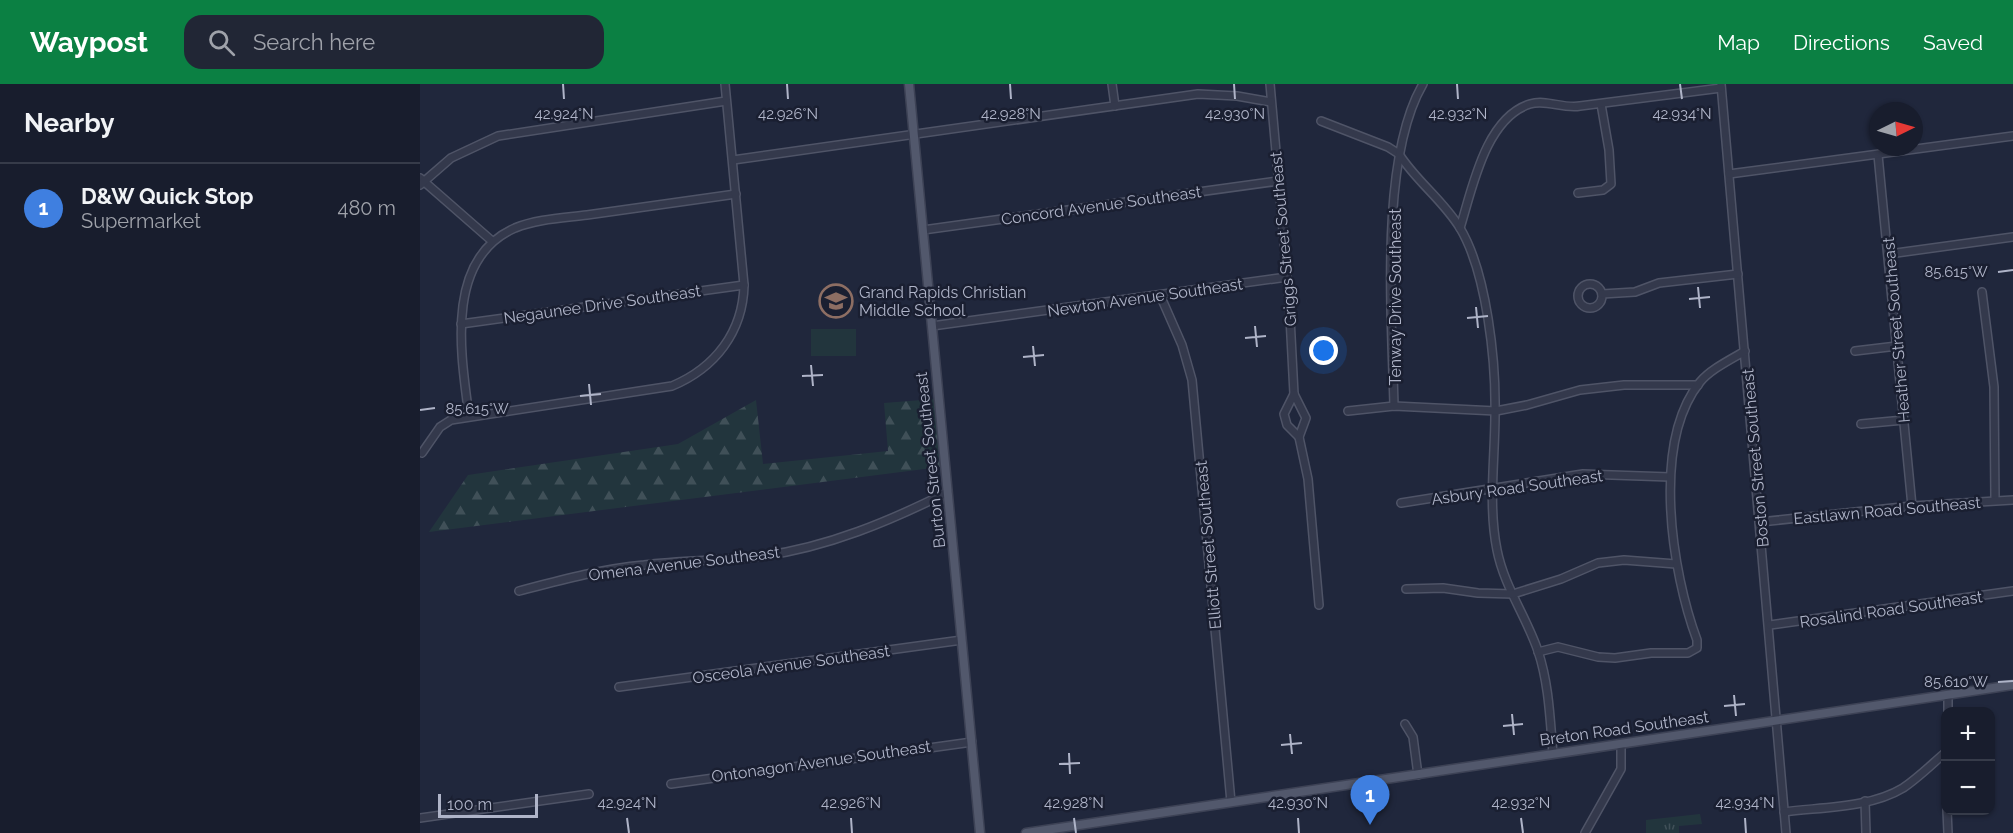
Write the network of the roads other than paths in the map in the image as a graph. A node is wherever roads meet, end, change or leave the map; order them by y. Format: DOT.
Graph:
graph roads {
  1 [pos="725,84"];
  2 [pos="909,84"];
  3 [pos="1112,84"];
  4 [pos="1270,84"];
  5 [pos="1423,84"];
  6 [pos="1721,86"];
  7 [pos="726,101"];
  8 [pos="1271,102"];
  9 [pos="1601,104"];
  10 [pos="1115,106"];
  11 [pos="1321,121"];
  12 [pos="914,134"];
  13 [pos="2013,136"];
  14 [pos="1923,149"];
  15 [pos="1399,154"];
  16 [pos="1870,156"];
  17 [pos="1878,156"];
  18 [pos="733,160"];
  19 [pos="1729,174"];
  20 [pos="1278,180"];
  21 [pos="421,181"];
  22 [pos="1578,193"];
  23 [pos="736,194"];
  24 [pos="1460,228"];
  25 [pos="923,230"];
  26 [pos="2013,237"];
  27 [pos="492,241"];
  28 [pos="1889,254"];
  29 [pos="1738,274"];
  30 [pos="1287,277"];
  31 [pos="744,285"];
  32 [pos="1982,292"];
  33 [pos="1602,294"];
  34 [pos="1160,295"];
  35 [pos="460,324"];
  36 [pos="932,327"];
  37 [pos="1897,346"];
  38 [pos="1745,351"];
  39 [pos="1855,351"];
  40 [pos="1698,385"];
  41 [pos="1294,394"];
  42 [pos="1394,406"];
  43 [pos="1348,411"];
  44 [pos="1496,411"];
  45 [pos="469,416"];
  46 [pos="1904,420"];
  47 [pos="1861,424"];
  48 [pos="1299,437"];
  49 [pos="422,453"];
  50 [pos="1670,477"];
  51 [pos="1492,489"];
  52 [pos="948,492"];
  53 [pos="1995,500"];
  54 [pos="2013,500"];
  55 [pos="1401,503"];
  56 [pos="1912,506"];
  57 [pos="1760,522"];
  58 [pos="1676,564"];
  59 [pos="1406,589"];
  60 [pos="519,591"];
  61 [pos="2013,591"];
  62 [pos="1513,594"];
  63 [pos="1319,605"];
  64 [pos="1770,625"];
  65 [pos="962,640"];
  66 [pos="1538,652"];
  67 [pos="2013,685"];
  68 [pos="619,687"];
  69 [pos="1948,695"];
  70 [pos="1948,707"];
  71 [pos="1778,720"];
  72 [pos="1405,724"];
  73 [pos="972,742"];
  74 [pos="1621,745"];
  75 [pos="1553,754"];
  76 [pos="1941,756"];
  77 [pos="1418,775"];
  78 [pos="671,784"];
  79 [pos="589,794"];
  80 [pos="1865,801"];
  81 [pos="1231,802"];
  82 [pos="1784,812"];
  83 [pos="1947,815"];
  84 [pos="420,818"];
  85 [pos="980,833"];
  86 [pos="1026,833"];
  87 [pos="1585,833"];
  88 [pos="1786,833"];
  89 [pos="1866,833"];
  90 [pos="1948,833"];
  1 -- 7 [label="street"];
  2 -- 12 [label="main road, Burton Street Southeast"];
  3 -- 10 [label="street"];
  4 -- 8 [label="street, Griggs Street Southeast"];
  5 -- 15 [label="street, Tenway Drive Southeast"];
  6 -- 9 [label="street"];
  6 -- 19 [label="street, Boston Street Southeast"];
  7 -- 18 [label="street"];
  7 -- 21 [label="street"];
  8 -- 10 [label="street"];
  8 -- 20 [label="street, Griggs Street Southeast"];
  9 -- 22 [label="street"];
  9 -- 24 [label="street"];
  10 -- 12 [label="street"];
  11 -- 15 [label="street"];
  12 -- 18 [label="street"];
  12 -- 25 [label="main road, Burton Street Southeast"];
  13 -- 14 [label="street"];
  15 -- 24 [label="street"];
  15 -- 42 [label="street, Tenway Drive Southeast"];
  16 -- 19 [label="street"];
  17 -- 28 [label="street, Heather Street Southeast"];
  18 -- 23 [label="street"];
  19 -- 29 [label="street, Boston Street Southeast"];
  20 -- 25 [label="street, Concord Avenue Southeast"];
  20 -- 30 [label="street, Griggs Street Southeast"];
  21 -- 27 [label="street"];
  23 -- 27 [label="street"];
  23 -- 31 [label="street"];
  24 -- 44 [label="street"];
  25 -- 36 [label="main road, Burton Street Southeast"];
  26 -- 28 [label="street"];
  27 -- 35 [label="street"];
  28 -- 37 [label="street, Heather Street Southeast"];
  29 -- 33 [label="street"];
  29 -- 38 [label="street, Boston Street Southeast"];
  30 -- 34 [label="street, Newton Avenue Southeast"];
  30 -- 41 [label="street, Griggs Street Southeast"];
  31 -- 35 [label="street, Negaunee Drive Southeast"];
  31 -- 45 [label="street"];
  32 -- 53 [label="street"];
  34 -- 36 [label="street, Newton Avenue Southeast"];
  34 -- 81 [label="street, Elliott Street Southeast"];
  35 -- 45 [label="street"];
  36 -- 52 [label="main road, Burton Street Southeast"];
  37 -- 39 [label="street"];
  37 -- 46 [label="street, Heather Street Southeast"];
  38 -- 40 [label="street"];
  38 -- 57 [label="street, Boston Street Southeast"];
  40 -- 44 [label="street"];
  40 -- 50 [label="street"];
  41 -- 48 [label="street, Griggs Street Southeast"];
  41 -- 48 [label="street, Griggs Street Southeast"];
  42 -- 43 [label="street"];
  42 -- 44 [label="street"];
  44 -- 51 [label="street"];
  45 -- 49 [label="street"];
  46 -- 47 [label="street"];
  46 -- 56 [label="street, Heather Street Southeast"];
  48 -- 63 [label="street, Griggs Street Southeast"];
  50 -- 51 [label="street, Asbury Road Southeast"];
  50 -- 58 [label="street"];
  51 -- 55 [label="street, Asbury Road Southeast"];
  51 -- 62 [label="street"];
  52 -- 60 [label="street, Omena Avenue Southeast"];
  52 -- 65 [label="main road, Burton Street Southeast"];
  53 -- 54 [label="street, Eastlawn Road Southeast"];
  53 -- 56 [label="street, Eastlawn Road Southeast"];
  56 -- 57 [label="street, Eastlawn Road Southeast"];
  57 -- 64 [label="street, Boston Street Southeast"];
  58 -- 62 [label="street"];
  58 -- 66 [label="street"];
  59 -- 62 [label="street"];
  61 -- 64 [label="street, Rosalind Road Southeast"];
  62 -- 66 [label="street"];
  64 -- 71 [label="street, Boston Street Southeast"];
  65 -- 68 [label="street, Osceola Avenue Southeast"];
  65 -- 73 [label="main road, Burton Street Southeast"];
  66 -- 75 [label="street"];
  67 -- 69 [label="main road, Breton Road Southeast"];
  69 -- 70 [label="street"];
  69 -- 71 [label="main road, Breton Road Southeast"];
  71 -- 74 [label="main road, Breton Road Southeast"];
  71 -- 82 [label="street, Boston Street Southeast"];
  72 -- 77 [label="street"];
  73 -- 78 [label="street, Ontonagon Avenue Southeast"];
  73 -- 85 [label="main road, Burton Street Southeast"];
  74 -- 75 [label="main road, Breton Road Southeast"];
  74 -- 87 [label="street"];
  75 -- 77 [label="main road, Breton Road Southeast"];
  76 -- 80 [label="street"];
  77 -- 81 [label="main road, Breton Road Southeast"];
  79 -- 84 [label="street"];
  80 -- 82 [label="street"];
  80 -- 89 [label="street"];
  81 -- 86 [label="main road, Breton Road Southeast"];
  82 -- 88 [label="street, Boston Street Southeast"];
  83 -- 90 [label="street"];
}
